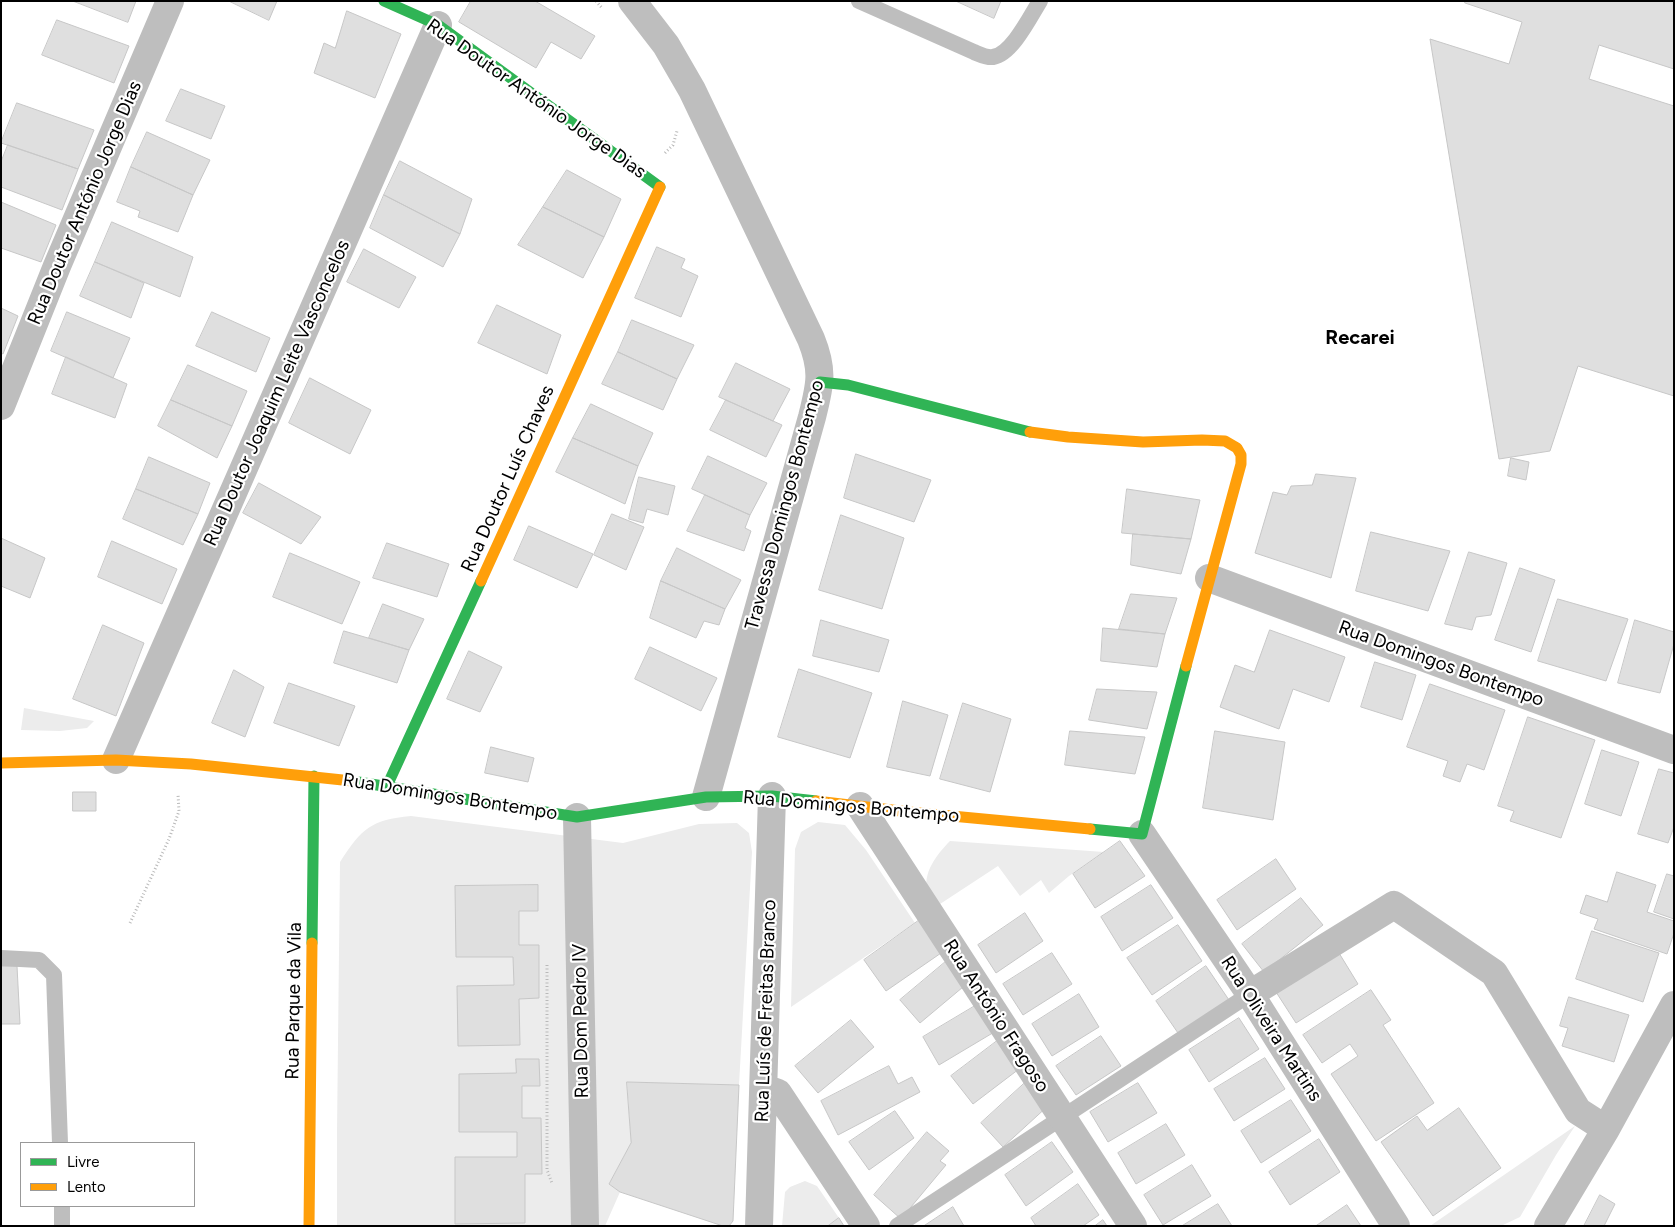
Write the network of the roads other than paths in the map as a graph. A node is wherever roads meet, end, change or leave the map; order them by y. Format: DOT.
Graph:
graph roads {
  1 [pos="170,1"];
  2 [pos="384,1"];
  3 [pos="632,1"];
  4 [pos="859,1"];
  5 [pos="1040,1"];
  6 [pos="438,25"];
  7 [pos="660,187"];
  8 [pos="820,382"];
  9 [pos="1,406"];
  10 [pos="1209,578"];
  11 [pos="1674,750"];
  12 [pos="116,760"];
  13 [pos="1,763"];
  14 [pos="314,776"];
  15 [pos="387,786"];
  16 [pos="772,796"];
  17 [pos="706,797"];
  18 [pos="860,806"];
  19 [pos="577,817"];
  20 [pos="1142,834"];
  21 [pos="1,958"];
  22 [pos="1250,994"];
  23 [pos="1674,1006"];
  24 [pos="764,1088"];
  25 [pos="1061,1116"];
  26 [pos="1606,1129"];
  27 [pos="60,1142"];
  28 [pos="62,1207"];
  29 [pos="62,1226"];
  30 [pos="309,1226"];
  31 [pos="585,1226"];
  32 [pos="759,1226"];
  33 [pos="866,1226"];
  34 [pos="897,1226"];
  35 [pos="1133,1226"];
  36 [pos="1396,1226"];
  37 [pos="1548,1226"];
  1 -- 9 [label="street, Rua Doutor António Jorge Dias"];
  2 -- 6 [label="street, Rua Doutor António Jorge Dias"];
  3 -- 8 [label="street, Travessa Domingos Bontempo"];
  4 -- 5 [label="lane"];
  6 -- 7 [label="street, Rua Doutor António Jorge Dias"];
  6 -- 12 [label="street, Rua Doutor Joaquim Leite Vasconcelos"];
  7 -- 15 [label="street, Rua Doutor Luís Chaves"];
  8 -- 10 [label="street"];
  8 -- 17 [label="street, Travessa Domingos Bontempo"];
  10 -- 11 [label="street, Rua Domingos Bontempo"];
  10 -- 20 [label="street"];
  12 -- 13 [label="street, Rua Domingos Bontempo"];
  12 -- 14 [label="street, Rua Domingos Bontempo"];
  14 -- 15 [label="street, Rua Domingos Bontempo"];
  14 -- 30 [label="street, Rua Parque da Vila"];
  15 -- 19 [label="street, Rua Domingos Bontempo"];
  16 -- 17 [label="street, Rua Domingos Bontempo"];
  16 -- 18 [label="street, Rua Domingos Bontempo"];
  16 -- 24 [label="street, Rua Luís de Freitas Branco"];
  17 -- 19 [label="street, Rua Domingos Bontempo"];
  18 -- 20 [label="street, Rua Domingos Bontempo"];
  18 -- 25 [label="street, Rua António Fragoso"];
  19 -- 31 [label="street, Rua Dom Pedro IV"];
  20 -- 22 [label="street, Rua Oliveira Martins"];
  21 -- 27 [label="lane"];
  22 -- 25 [label="lane"];
  22 -- 26 [label="street"];
  22 -- 36 [label="street, Rua Oliveira Martins"];
  23 -- 26 [label="street"];
  24 -- 32 [label="street, Rua Luís de Freitas Branco"];
  24 -- 33 [label="street"];
  25 -- 34 [label="lane"];
  25 -- 35 [label="street, Rua António Fragoso"];
  26 -- 37 [label="street"];
  28 -- 29 [label="lane"];
}
